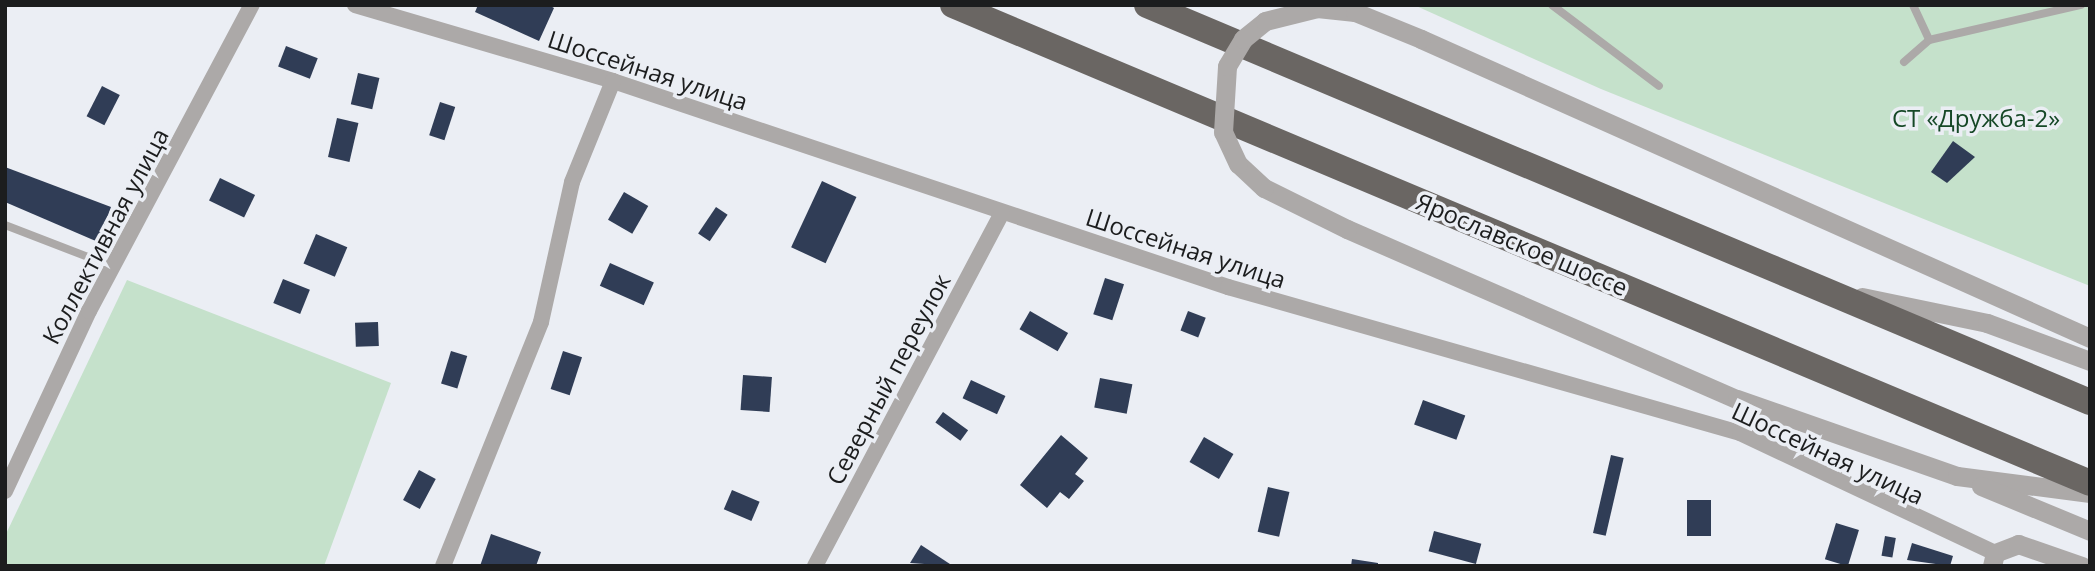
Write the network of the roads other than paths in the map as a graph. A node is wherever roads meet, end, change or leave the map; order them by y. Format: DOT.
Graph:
graph roads {
  1 [pos="252,5"];
  2 [pos="355,5"];
  3 [pos="953,5"];
  4 [pos="1147,5"];
  5 [pos="1552,5"];
  6 [pos="1913,5"];
  7 [pos="2081,5"];
  8 [pos="1929,40"];
  9 [pos="1905,62"];
  10 [pos="613,80"];
  11 [pos="1659,86"];
  12 [pos="1002,213"];
  13 [pos="5,225"];
  14 [pos="114,267"];
  15 [pos="1817,288"];
  16 [pos="2090,338"];
  17 [pos="2090,360"];
  18 [pos="2090,402"];
  19 [pos="1957,476"];
  20 [pos="2090,483"];
  21 [pos="5,491"];
  22 [pos="2090,493"];
  23 [pos="2090,531"];
  24 [pos="1994,559"];
  25 [pos="443,566"];
  26 [pos="815,566"];
  27 [pos="2082,566"];
  1 -- 14 [label="street, Коллективная улица"];
  2 -- 10 [label="street, Шоссейная улица"];
  3 -- 20 [label="highway, Ярославское шоссе"];
  4 -- 15 [label="highway"];
  5 -- 11 [label="lane"];
  6 -- 8 [label="lane"];
  7 -- 8 [label="lane"];
  8 -- 9 [label="lane"];
  10 -- 12 [label="street, Шоссейная улица"];
  10 -- 25 [label="street"];
  12 -- 24 [label="street, Шоссейная улица"];
  12 -- 26 [label="street, Северный переулок"];
  13 -- 14 [label="lane"];
  14 -- 21 [label="street, Коллективная улица"];
  15 -- 17 [label="street"];
  15 -- 18 [label="highway"];
  16 -- 19 [label="street, bridge"];
  19 -- 22 [label="street"];
  19 -- 23 [label="street"];
  24 -- 27 [label="street"];
}
